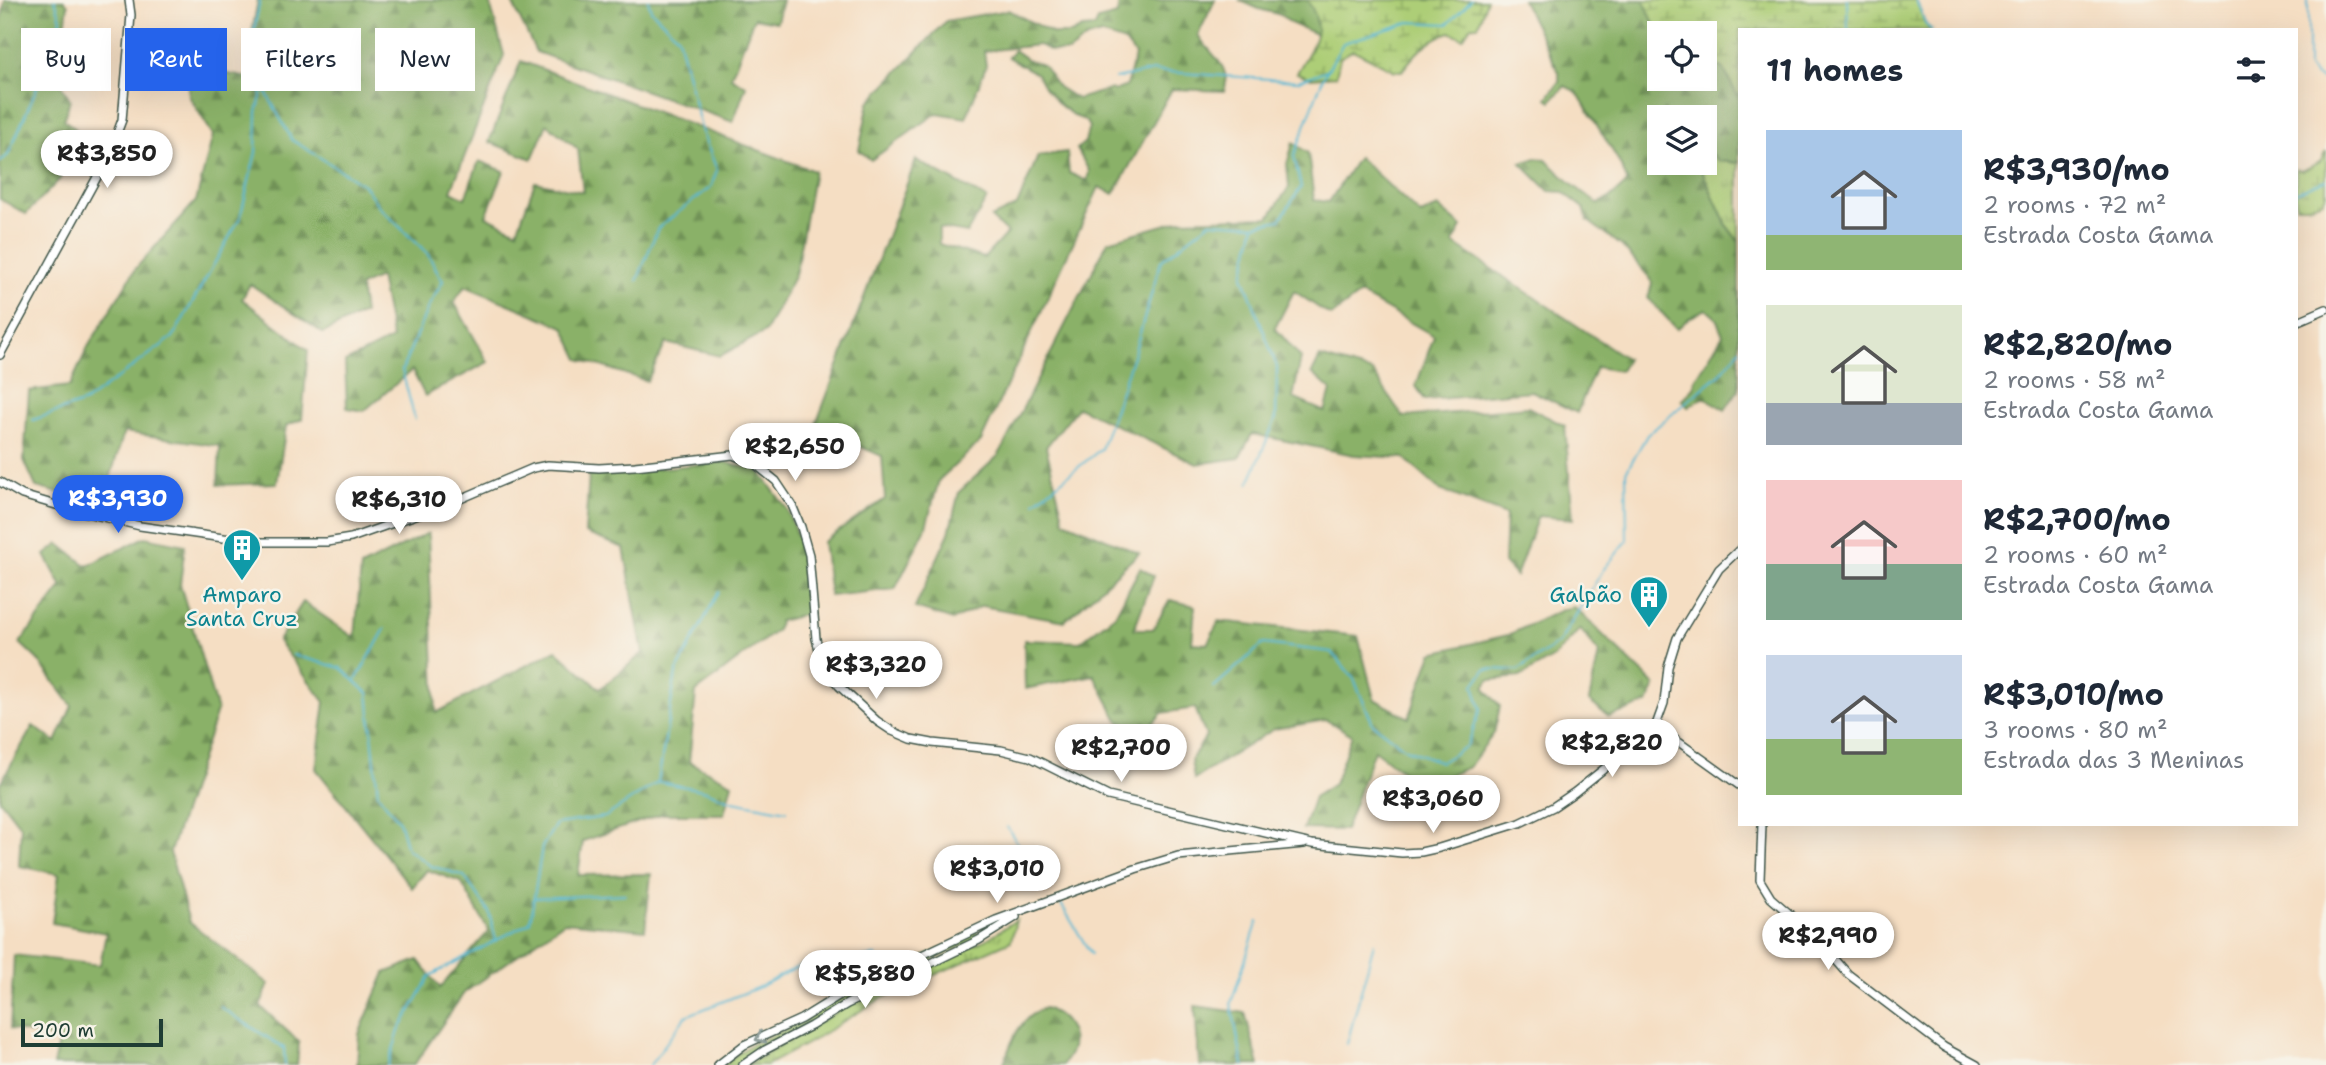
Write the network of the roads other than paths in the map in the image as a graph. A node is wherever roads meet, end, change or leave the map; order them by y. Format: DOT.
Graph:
graph roads {
  1 [pos="129,0"];
  2 [pos="2326,309"];
  3 [pos="2298,321"];
  4 [pos="0,355"];
  5 [pos="0,482"];
  6 [pos="1738,551"];
  7 [pos="1655,728"];
  8 [pos="1738,785"];
  9 [pos="1762,826"];
  10 [pos="1272,833"];
  11 [pos="1312,844"];
  12 [pos="1267,847"];
  13 [pos="1031,908"];
  14 [pos="718,1065"];
  15 [pos="743,1065"];
  16 [pos="1976,1065"];
  1 -- 4 [label="main road"];
  2 -- 3 [label="main road"];
  5 -- 10 [label="main road"];
  6 -- 7 [label="main road"];
  7 -- 8 [label="main road"];
  7 -- 11 [label="main road"];
  9 -- 16 [label="main road"];
  10 -- 11 [label="main road"];
  10 -- 12 [label="main road"];
  11 -- 12 [label="main road"];
  12 -- 13 [label="main road"];
  13 -- 14 [label="main road, one-way"];
  13 -- 15 [label="main road"];
}
